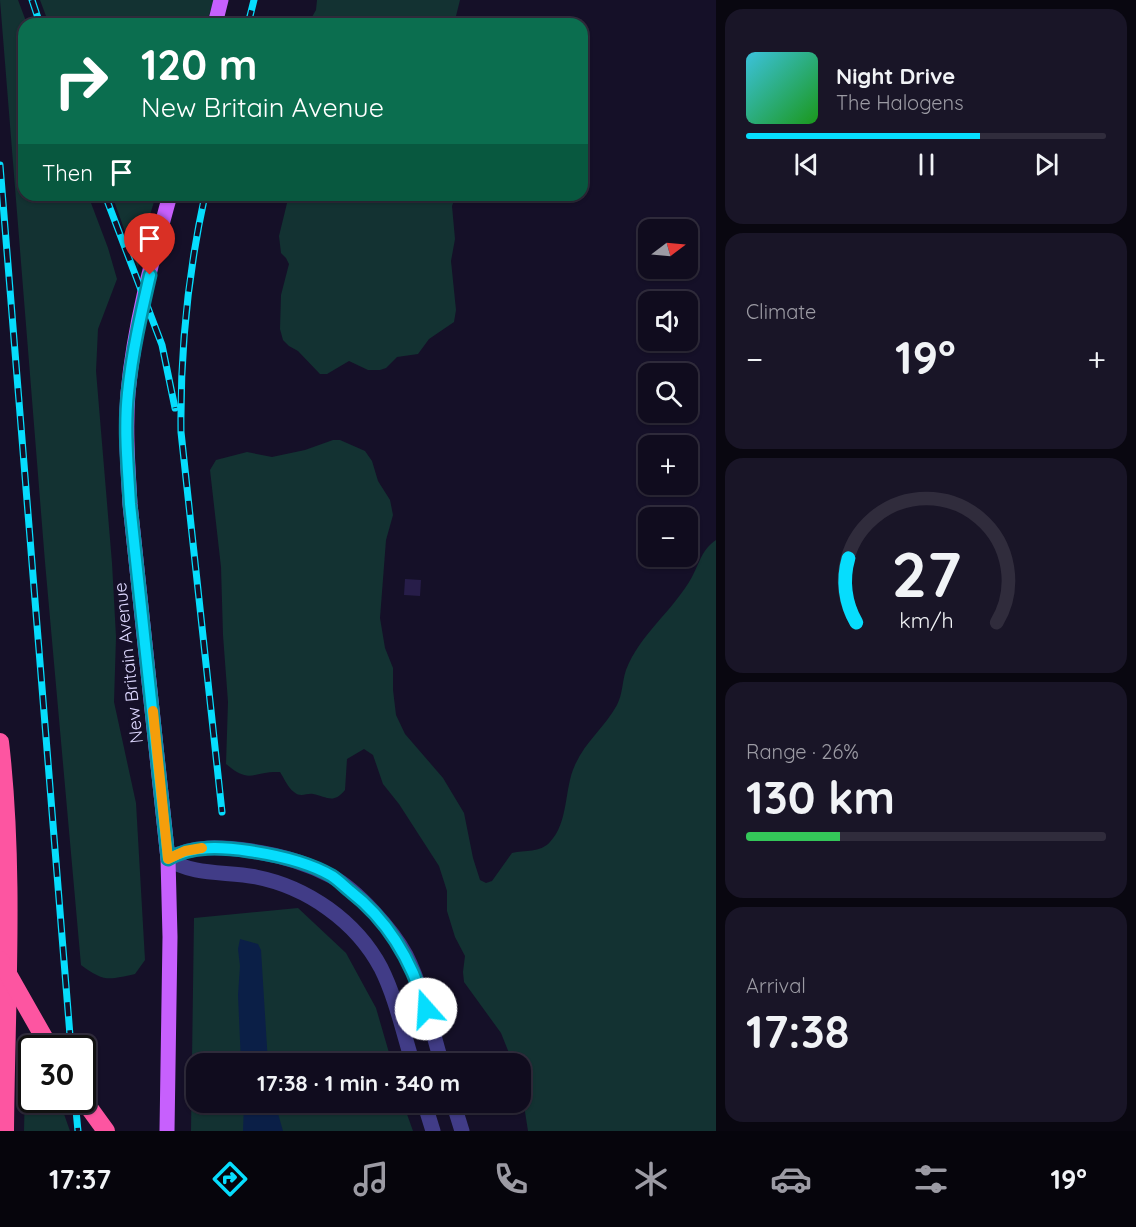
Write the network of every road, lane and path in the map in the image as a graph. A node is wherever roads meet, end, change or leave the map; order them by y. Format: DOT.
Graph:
graph roads {
  1 [pos="221,0"];
  2 [pos="216,18"];
  3 [pos="169,201"];
  4 [pos="0,742"];
  5 [pos="168,859"];
  6 [pos="0,960"];
  7 [pos="43,1035"];
  8 [pos="410,1053"];
  9 [pos="439,1053"];
  10 [pos="93,1113"];
  11 [pos="427,1113"];
  12 [pos="456,1113"];
  13 [pos="4,1131"];
  14 [pos="106,1131"];
  15 [pos="167,1131"];
  16 [pos="433,1131"];
  17 [pos="462,1131"];
  1 -- 2 [label="main road"];
  3 -- 5 [label="main road, New Britain Avenue"];
  4 -- 13 [label="highway"];
  5 -- 8 [label="street"];
  5 -- 9 [label="street"];
  5 -- 15 [label="main road, New Britain Avenue"];
  6 -- 7 [label="highway, bridge"];
  10 -- 14 [label="highway"];
  11 -- 16 [label="street"];
  12 -- 17 [label="street"];
}
